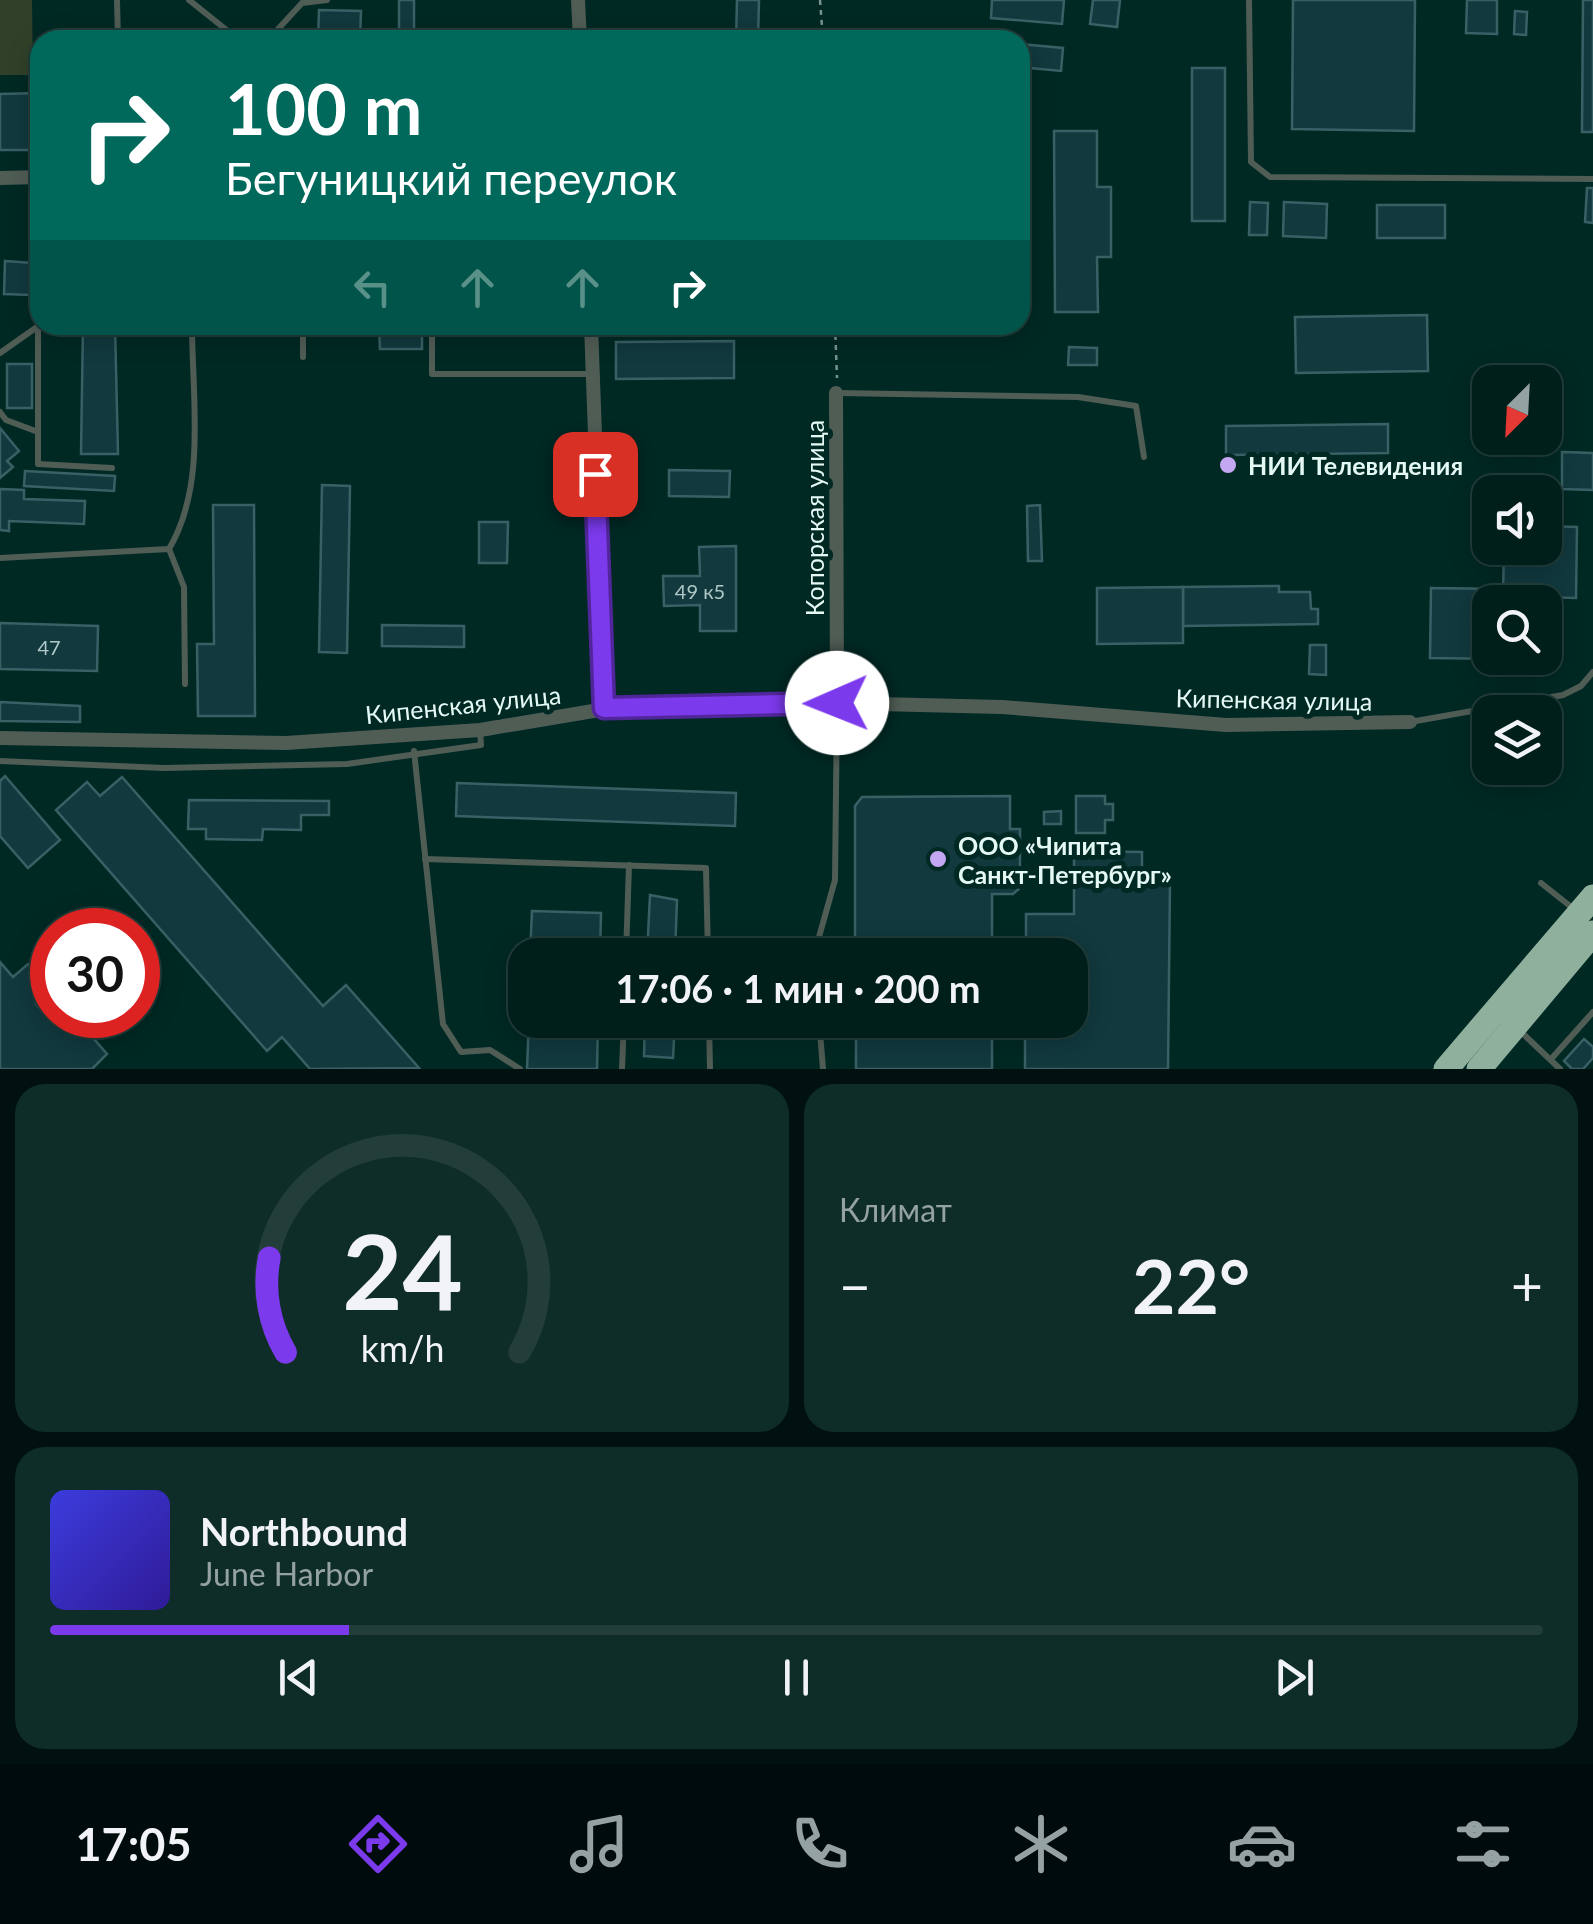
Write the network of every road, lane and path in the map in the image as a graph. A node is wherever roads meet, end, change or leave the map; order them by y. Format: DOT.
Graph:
graph roads {
  1 [pos="118,0"];
  2 [pos="189,0"];
  3 [pos="327,0"];
  4 [pos="578,0"];
  5 [pos="820,0"];
  6 [pos="1249,0"];
  7 [pos="118,30"];
  8 [pos="226,30"];
  9 [pos="277,30"];
  10 [pos="580,30"];
  11 [pos="822,30"];
  12 [pos="30,177"];
  13 [pos="0,178"];
  14 [pos="1593,179"];
  15 [pos="30,332"];
  16 [pos="38,335"];
  17 [pos="192,335"];
  18 [pos="302,335"];
  19 [pos="432,335"];
  20 [pos="591,335"];
  21 [pos="835,335"];
  22 [pos="0,353"];
  23 [pos="303,357"];
  24 [pos="592,374"];
  25 [pos="836,394"];
  26 [pos="0,412"];
  27 [pos="38,432"];
  28 [pos="1144,457"];
  29 [pos="112,468"];
  30 [pos="168,549"];
  31 [pos="0,558"];
  32 [pos="1593,672"];
  33 [pos="185,684"];
  34 [pos="837,703"];
  35 [pos="604,708"];
  36 [pos="1410,722"];
  37 [pos="480,730"];
  38 [pos="0,738"];
  39 [pos="414,751"];
  40 [pos="0,761"];
  41 [pos="424,859"];
  42 [pos="628,865"];
  43 [pos="1541,884"];
  44 [pos="1588,915"];
  45 [pos="626,938"];
  46 [pos="708,938"];
  47 [pos="820,938"];
  48 [pos="1593,1012"];
  49 [pos="1516,1027"];
  50 [pos="623,1038"];
  51 [pos="709,1038"];
  52 [pos="821,1038"];
  53 [pos="1552,1058"];
  54 [pos="520,1069"];
  55 [pos="622,1069"];
  56 [pos="710,1069"];
  57 [pos="823,1069"];
  58 [pos="1446,1069"];
  59 [pos="1479,1069"];
  60 [pos="1560,1069"];
  1 -- 7 [label="lane"];
  2 -- 8 [label="lane"];
  3 -- 9 [label="lane"];
  4 -- 10 [label="street"];
  5 -- 11 [label="path"];
  6 -- 14 [label="lane"];
  12 -- 13 [label="street"];
  15 -- 22 [label="lane"];
  16 -- 27 [label="lane"];
  17 -- 30 [label="lane"];
  18 -- 23 [label="lane"];
  19 -- 24 [label="lane"];
  20 -- 24 [label="street"];
  21 -- 25 [label="path"];
  24 -- 35 [label="street"];
  25 -- 28 [label="lane"];
  25 -- 34 [label="street, Копорская улица"];
  26 -- 27 [label="lane"];
  27 -- 29 [label="lane"];
  30 -- 31 [label="lane"];
  30 -- 33 [label="lane"];
  32 -- 36 [label="lane"];
  34 -- 35 [label="street, Кипенская улица"];
  34 -- 36 [label="street, Кипенская улица"];
  34 -- 47 [label="lane"];
  35 -- 37 [label="street, Кипенская улица"];
  37 -- 38 [label="street, Кипенская улица"];
  37 -- 39 [label="lane"];
  39 -- 40 [label="lane"];
  39 -- 41 [label="lane"];
  41 -- 42 [label="lane"];
  41 -- 54 [label="lane"];
  42 -- 45 [label="lane"];
  42 -- 46 [label="lane"];
  43 -- 44 [label="lane"];
  44 -- 49 [label="highway"];
  44 -- 58 [label="highway"];
  48 -- 53 [label="lane"];
  49 -- 53 [label="lane"];
  49 -- 59 [label="highway"];
  50 -- 55 [label="lane"];
  51 -- 56 [label="lane"];
  52 -- 57 [label="lane"];
  53 -- 60 [label="lane"];
}
